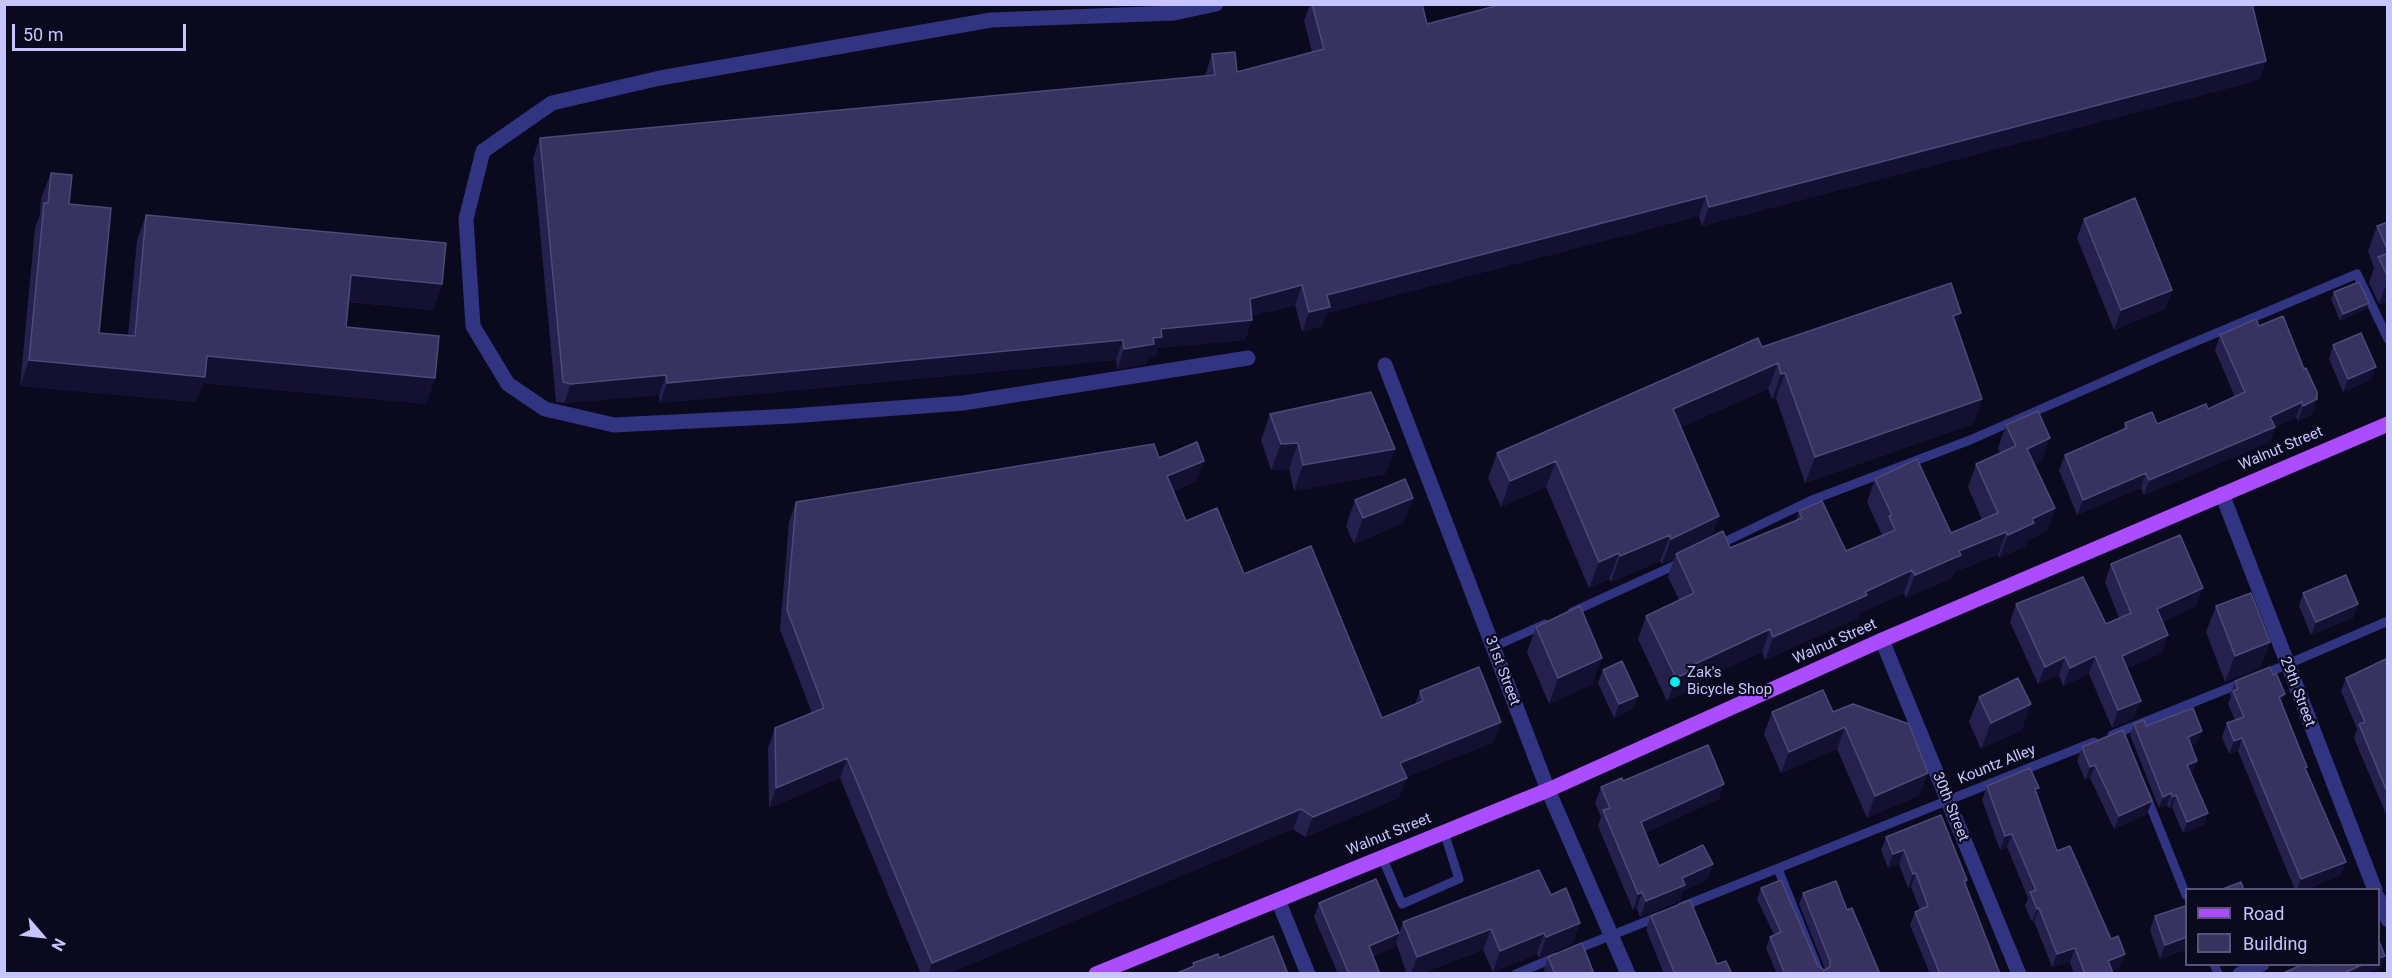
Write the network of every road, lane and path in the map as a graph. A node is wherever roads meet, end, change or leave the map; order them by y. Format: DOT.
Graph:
graph roads {
  1 [pos="1216,4"];
  2 [pos="2388,339"];
  3 [pos="1248,358"];
  4 [pos="1385,365"];
  5 [pos="2388,424"];
  6 [pos="2222,494"];
  7 [pos="1708,550"];
  8 [pos="1687,560"];
  9 [pos="2388,621"];
  10 [pos="1882,640"];
  11 [pos="1493,647"];
  12 [pos="2286,665"];
  13 [pos="2121,731"];
  14 [pos="2126,742"];
  15 [pos="2143,786"];
  16 [pos="1548,790"];
  17 [pos="1948,801"];
  18 [pos="1444,832"];
  19 [pos="1382,857"];
  20 [pos="1778,869"];
  21 [pos="2374,888"];
  22 [pos="2185,890"];
  23 [pos="1278,900"];
  24 [pos="2380,901"];
  25 [pos="2385,916"];
  26 [pos="1612,935"];
  27 [pos="2258,966"];
  28 [pos="1096,974"];
  29 [pos="1308,974"];
  30 [pos="1516,974"];
  31 [pos="1628,974"];
  32 [pos="1820,974"];
  33 [pos="2019,974"];
  34 [pos="2240,974"];
  1 -- 3 [label="street"];
  2 -- 7 [label="lane"];
  4 -- 11 [label="street, 31st Street"];
  5 -- 6 [label="main road, Walnut Street"];
  6 -- 10 [label="main road, Walnut Street"];
  6 -- 12 [label="street, 29th Street"];
  8 -- 11 [label="lane"];
  9 -- 12 [label="lane, Kountz Alley"];
  10 -- 16 [label="main road, Walnut Street"];
  10 -- 17 [label="street, 30th Street"];
  11 -- 16 [label="street, 31st Street"];
  12 -- 13 [label="lane, Kountz Alley"];
  12 -- 21 [label="street, 29th Street"];
  13 -- 14 [label="lane"];
  13 -- 17 [label="lane, Kountz Alley"];
  15 -- 22 [label="lane"];
  16 -- 18 [label="main road, Walnut Street"];
  16 -- 26 [label="street, 31st Street"];
  17 -- 20 [label="lane, Kountz Alley"];
  17 -- 33 [label="street, 30th Street"];
  18 -- 19 [label="main road, Walnut Street"];
  18 -- 19 [label="lane"];
  19 -- 23 [label="main road, Walnut Street"];
  20 -- 26 [label="lane, Kountz Alley"];
  20 -- 32 [label="lane"];
  23 -- 28 [label="main road, Walnut Street"];
  23 -- 29 [label="street"];
  24 -- 25 [label="street"];
  26 -- 30 [label="lane, Kountz Alley"];
  26 -- 31 [label="street, 31st Street"];
  27 -- 34 [label="street"];
}
